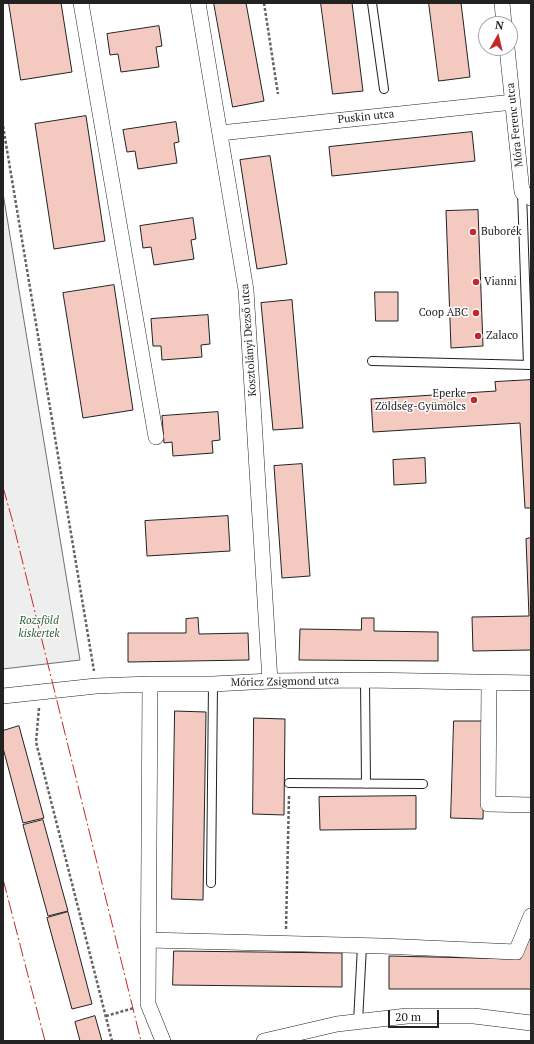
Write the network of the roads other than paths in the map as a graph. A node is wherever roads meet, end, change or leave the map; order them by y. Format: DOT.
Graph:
graph roads {
  1 [pos="81,3"];
  2 [pos="198,3"];
  3 [pos="372,3"];
  4 [pos="502,3"];
  5 [pos="503,16"];
  6 [pos="508,56"];
  7 [pos="384,89"];
  8 [pos="513,102"];
  9 [pos="220,133"];
  10 [pos="527,195"];
  11 [pos="372,361"];
  12 [pos="530,365"];
  13 [pos="156,437"];
  14 [pos="365,680"];
  15 [pos="270,681"];
  16 [pos="489,682"];
  17 [pos="531,682"];
  18 [pos="150,684"];
  19 [pos="213,684"];
  20 [pos="3,696"];
  21 [pos="289,783"];
  22 [pos="366,784"];
  23 [pos="423,784"];
  24 [pos="531,805"];
  25 [pos="210,883"];
  26 [pos="531,916"];
  27 [pos="148,940"];
  28 [pos="362,946"];
  29 [pos="358,1022"];
  30 [pos="531,1022"];
  31 [pos="163,1041"];
  32 [pos="264,1041"];
  1 -- 13 [label="street"];
  2 -- 9 [label="street, Kosztolányi Dezső utca"];
  3 -- 7 [label="lane"];
  4 -- 5 [label="street"];
  6 -- 8 [label="street, Móra Ferenc utca"];
  8 -- 9 [label="street, Puskin utca"];
  8 -- 10 [label="street, Móra Ferenc utca"];
  9 -- 15 [label="street, Kosztolányi Dezső utca"];
  10 -- 12 [label="lane"];
  11 -- 12 [label="lane"];
  14 -- 15 [label="street, Móricz Zsigmond utca"];
  14 -- 16 [label="street, Móricz Zsigmond utca"];
  14 -- 22 [label="lane"];
  15 -- 19 [label="street, Móricz Zsigmond utca"];
  16 -- 17 [label="street, Móricz Zsigmond utca"];
  16 -- 24 [label="street"];
  18 -- 19 [label="street, Móricz Zsigmond utca"];
  18 -- 20 [label="street, Móricz Zsigmond utca"];
  18 -- 27 [label="street"];
  19 -- 25 [label="lane"];
  21 -- 22 [label="lane"];
  22 -- 23 [label="lane"];
  26 -- 28 [label="street"];
  27 -- 28 [label="street"];
  27 -- 31 [label="street"];
  28 -- 29 [label="lane"];
  29 -- 30 [label="street"];
  29 -- 32 [label="street"];
}
